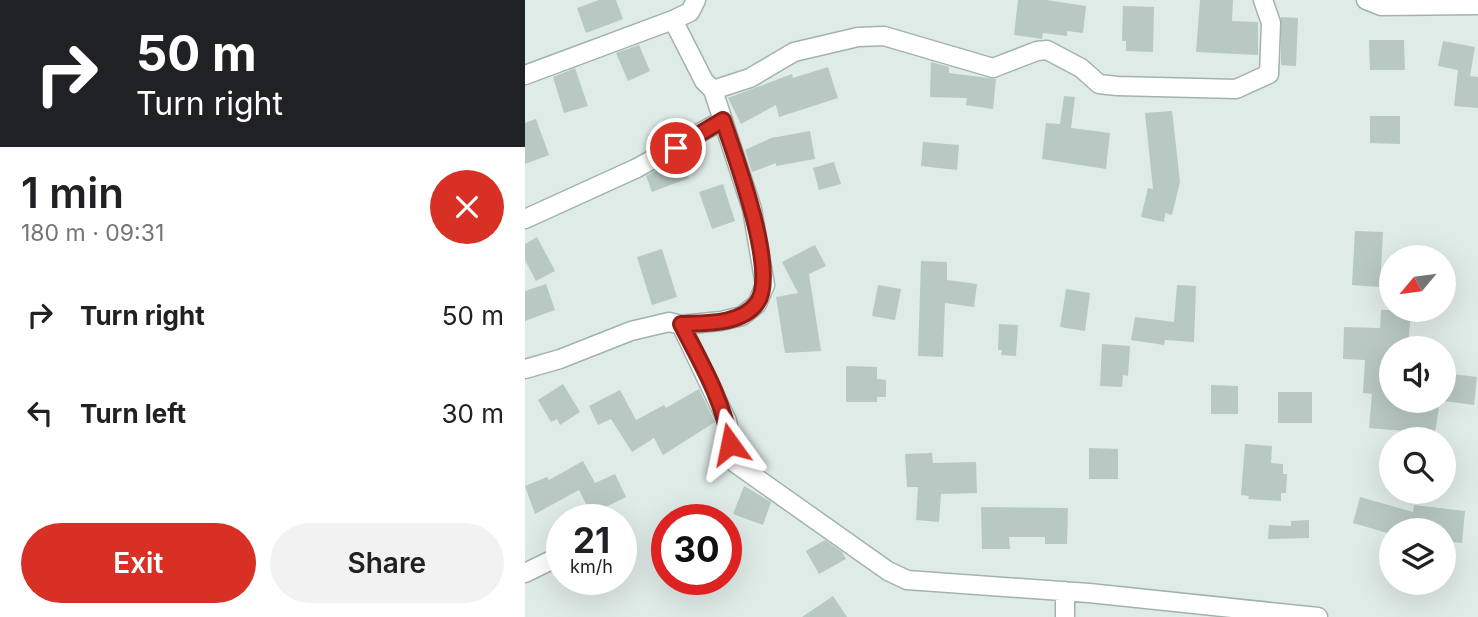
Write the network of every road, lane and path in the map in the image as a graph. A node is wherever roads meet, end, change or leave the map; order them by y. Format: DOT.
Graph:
graph roads {
  1 [pos="697,0"];
  2 [pos="1263,0"];
  3 [pos="1366,0"];
  4 [pos="1478,5"];
  5 [pos="673,20"];
  6 [pos="525,75"];
  7 [pos="713,90"];
  8 [pos="723,120"];
  9 [pos="525,219"];
  10 [pos="681,324"];
  11 [pos="525,369"];
  12 [pos="546,563"];
  13 [pos="525,573"];
  14 [pos="1065,591"];
  15 [pos="1065,617"];
  16 [pos="1318,617"];
  1 -- 5 [label="street"];
  2 -- 7 [label="street"];
  3 -- 4 [label="street"];
  5 -- 6 [label="street"];
  5 -- 7 [label="street"];
  7 -- 8 [label="street"];
  8 -- 9 [label="street"];
  8 -- 10 [label="street"];
  10 -- 11 [label="street"];
  10 -- 14 [label="street"];
  12 -- 13 [label="street"];
  14 -- 15 [label="street"];
  14 -- 16 [label="street"];
}
